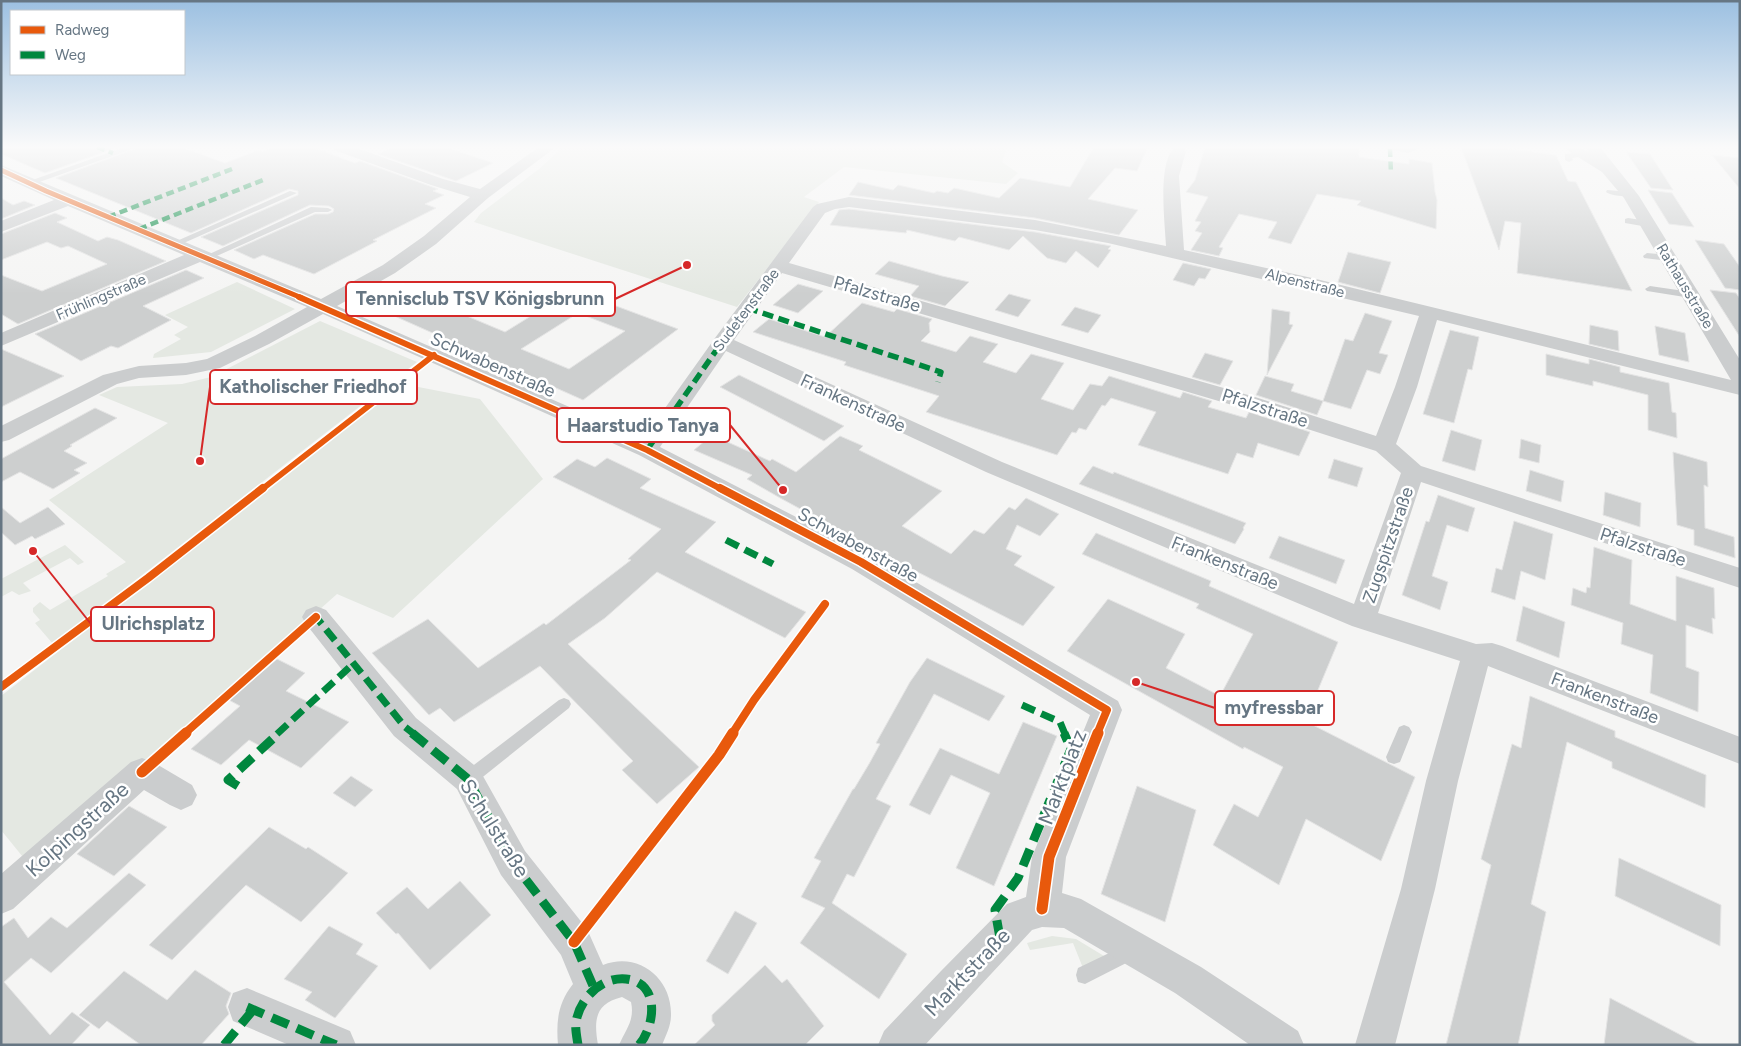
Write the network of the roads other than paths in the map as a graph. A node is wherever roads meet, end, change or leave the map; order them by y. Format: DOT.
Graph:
graph roads {
  1 [pos="58,196"];
  2 [pos="286,196"];
  3 [pos="481,196"];
  4 [pos="1173,196"];
  5 [pos="1631,196"];
  6 [pos="68,200"];
  7 [pos="865,204"];
  8 [pos="328,210"];
  9 [pos="1628,221"];
  10 [pos="1648,224"];
  11 [pos="1,227"];
  12 [pos="174,244"];
  13 [pos="1175,253"];
  14 [pos="204,256"];
  15 [pos="1647,256"];
  16 [pos="1668,258"];
  17 [pos="779,266"];
  18 [pos="1650,290"];
  19 [pos="1690,295"];
  20 [pos="324,307"];
  21 [pos="1429,314"];
  22 [pos="1,340"];
  23 [pos="722,342"];
  24 [pos="1732,352"];
  25 [pos="1740,378"];
  26 [pos="1740,389"];
  27 [pos="1,435"];
  28 [pos="1384,446"];
  29 [pos="647,450"];
  30 [pos="1413,471"];
  31 [pos="1740,578"];
  32 [pos="316,617"];
  33 [pos="1362,619"];
  34 [pos="1476,655"];
  35 [pos="1060,682"];
  36 [pos="564,704"];
  37 [pos="1404,732"];
  38 [pos="1740,751"];
  39 [pos="1394,757"];
  40 [pos="468,779"];
  41 [pos="181,795"];
  42 [pos="1,897"];
  43 [pos="1042,909"];
  44 [pos="1136,949"];
  45 [pos="1085,975"];
  46 [pos="594,988"];
  47 [pos="248,1007"];
  48 [pos="336,1045"];
  49 [pos="578,1045"];
  50 [pos="639,1045"];
  51 [pos="898,1045"];
  52 [pos="1284,1045"];
  53 [pos="1375,1045"];
  1 -- 6 [label="street, Schwabenstraße"];
  2 -- 12 [label="lane"];
  3 -- 20 [label="street"];
  4 -- 13 [label="street"];
  5 -- 10 [label="street, Rathausstraße"];
  6 -- 11 [label="street"];
  6 -- 12 [label="street, Schwabenstraße"];
  7 -- 13 [label="street, Alpenstraße"];
  7 -- 17 [label="street, Sudetenstraße"];
  8 -- 14 [label="lane"];
  9 -- 10 [label="lane"];
  10 -- 16 [label="street, Rathausstraße"];
  12 -- 14 [label="street, Schwabenstraße"];
  13 -- 21 [label="street, Alpenstraße"];
  14 -- 20 [label="street, Schwabenstraße"];
  14 -- 22 [label="street, Frühlingstraße"];
  15 -- 16 [label="lane"];
  16 -- 19 [label="street, Rathausstraße"];
  17 -- 23 [label="street, Sudetenstraße"];
  17 -- 28 [label="street, Pfalzstraße"];
  18 -- 19 [label="lane"];
  19 -- 24 [label="street, Rathausstraße"];
  20 -- 27 [label="street"];
  20 -- 29 [label="street, Schwabenstraße"];
  21 -- 26 [label="street, Alpenstraße"];
  21 -- 28 [label="street"];
  23 -- 29 [label="street, Sudetenstraße"];
  23 -- 33 [label="street, Frankenstraße"];
  24 -- 25 [label="street, Rathausstraße"];
  28 -- 30 [label="street, Pfalzstraße"];
  29 -- 35 [label="street, Schwabenstraße"];
  30 -- 31 [label="street, Pfalzstraße"];
  30 -- 33 [label="street, Zugspitzstraße"];
  32 -- 40 [label="street, Schulstraße"];
  33 -- 34 [label="street, Frankenstraße"];
  34 -- 38 [label="street, Frankenstraße"];
  34 -- 53 [label="street"];
  35 -- 43 [label="street, Marktplatz"];
  36 -- 40 [label="lane"];
  37 -- 39 [label="lane"];
  40 -- 46 [label="street, Schulstraße"];
  41 -- 42 [label="street, Kolpingstraße"];
  43 -- 44 [label="street"];
  43 -- 51 [label="street, Marktstraße"];
  44 -- 45 [label="lane"];
  44 -- 52 [label="street"];
  46 -- 49 [label="street"];
  46 -- 50 [label="street"];
  47 -- 48 [label="street"];
}
